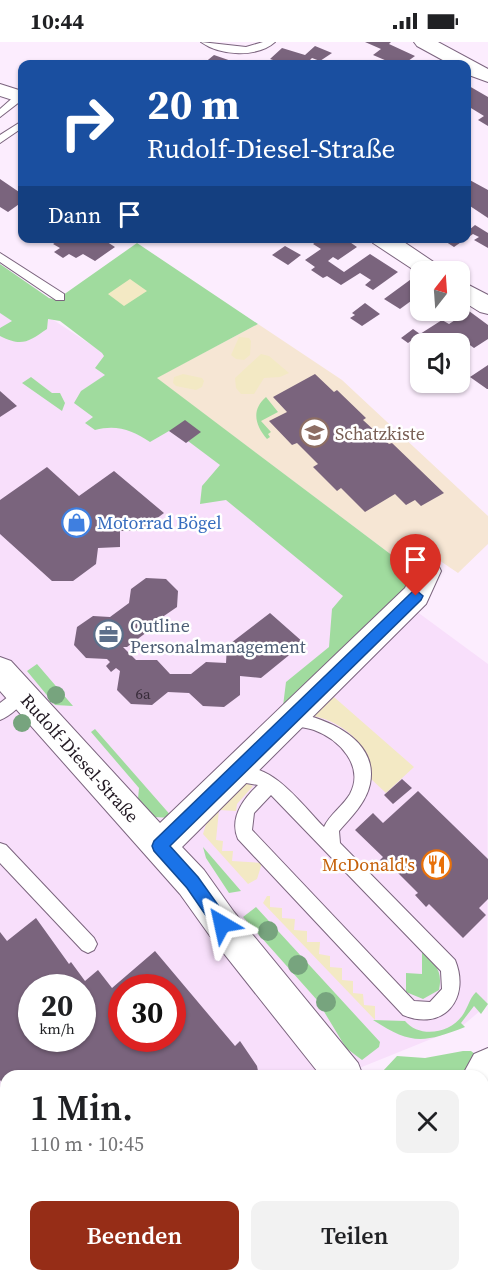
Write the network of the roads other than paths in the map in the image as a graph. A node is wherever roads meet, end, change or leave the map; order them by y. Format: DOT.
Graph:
graph roads {
  1 [pos="206,42"];
  2 [pos="270,42"];
  3 [pos="424,42"];
  4 [pos="466,42"];
  5 [pos="451,60"];
  6 [pos="459,60"];
  7 [pos="471,69"];
  8 [pos="488,76"];
  9 [pos="0,90"];
  10 [pos="18,96"];
  11 [pos="18,100"];
  12 [pos="0,114"];
  13 [pos="18,122"];
  14 [pos="18,127"];
  15 [pos="0,140"];
  16 [pos="389,243"];
  17 [pos="0,257"];
  18 [pos="416,261"];
  19 [pos="470,295"];
  20 [pos="60,297"];
  21 [pos="488,306"];
  22 [pos="427,571"];
  23 [pos="0,670"];
  24 [pos="11,703"];
  25 [pos="292,719"];
  26 [pos="235,775"];
  27 [pos="271,784"];
  28 [pos="332,845"];
  29 [pos="160,846"];
  30 [pos="0,851"];
  31 [pos="88,944"];
  32 [pos="340,1070"];
  1 -- 2 [label="lane"];
  3 -- 5 [label="street"];
  4 -- 6 [label="street"];
  7 -- 8 [label="street"];
  9 -- 10 [label="street"];
  11 -- 12 [label="lane"];
  12 -- 13 [label="lane"];
  14 -- 15 [label="lane"];
  16 -- 18 [label="street"];
  17 -- 20 [label="lane"];
  19 -- 21 [label="street"];
  22 -- 25 [label="street"];
  23 -- 24 [label="street, Rudolf-Diesel-Straße"];
  24 -- 29 [label="street, Rudolf-Diesel-Straße"];
  25 -- 26 [label="street"];
  25 -- 28 [label="lane"];
  26 -- 27 [label="lane"];
  26 -- 29 [label="street"];
  27 -- 28 [label="lane"];
  27 -- 28 [label="lane"];
  29 -- 32 [label="street, Rudolf-Diesel-Straße"];
  30 -- 31 [label="lane"];
}
